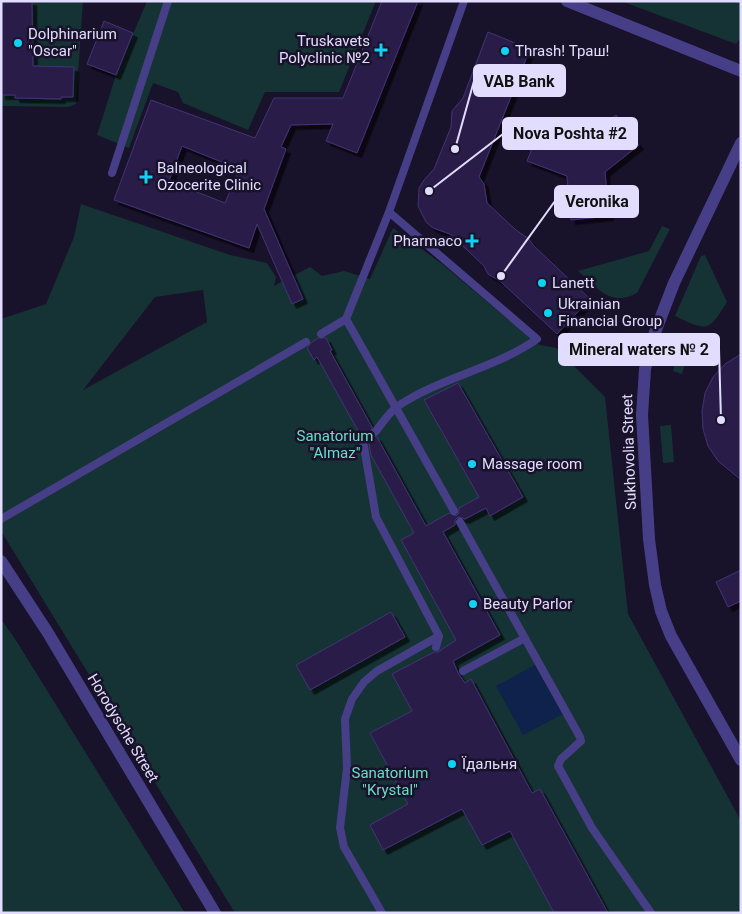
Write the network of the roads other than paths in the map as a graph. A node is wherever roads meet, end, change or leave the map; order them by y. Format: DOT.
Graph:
graph roads {
  1 [pos="168,1"];
  2 [pos="464,1"];
  3 [pos="566,1"];
  4 [pos="741,71"];
  5 [pos="741,142"];
  6 [pos="112,173"];
  7 [pos="388,212"];
  8 [pos="346,319"];
  9 [pos="321,334"];
  10 [pos="306,342"];
  11 [pos="396,407"];
  12 [pos="375,432"];
  13 [pos="363,441"];
  14 [pos="454,510"];
  15 [pos="1,519"];
  16 [pos="460,522"];
  17 [pos="1,561"];
  18 [pos="439,636"];
  19 [pos="526,638"];
  20 [pos="436,646"];
  21 [pos="463,671"];
  22 [pos="741,760"];
  23 [pos="215,913"];
  24 [pos="382,913"];
  25 [pos="651,913"];
  1 -- 6 [label="lane"];
  2 -- 7 [label="lane"];
  3 -- 4 [label="street"];
  5 -- 22 [label="street, Sukhovolia Street"];
  7 -- 8 [label="lane"];
  7 -- 11 [label="lane"];
  8 -- 9 [label="lane"];
  8 -- 11 [label="lane"];
  10 -- 15 [label="lane"];
  11 -- 12 [label="lane"];
  11 -- 14 [label="lane"];
  13 -- 18 [label="lane"];
  16 -- 19 [label="lane"];
  17 -- 23 [label="street, Horodysche Street"];
  18 -- 20 [label="lane"];
  18 -- 24 [label="lane"];
  19 -- 21 [label="lane"];
  19 -- 25 [label="lane"];
}
